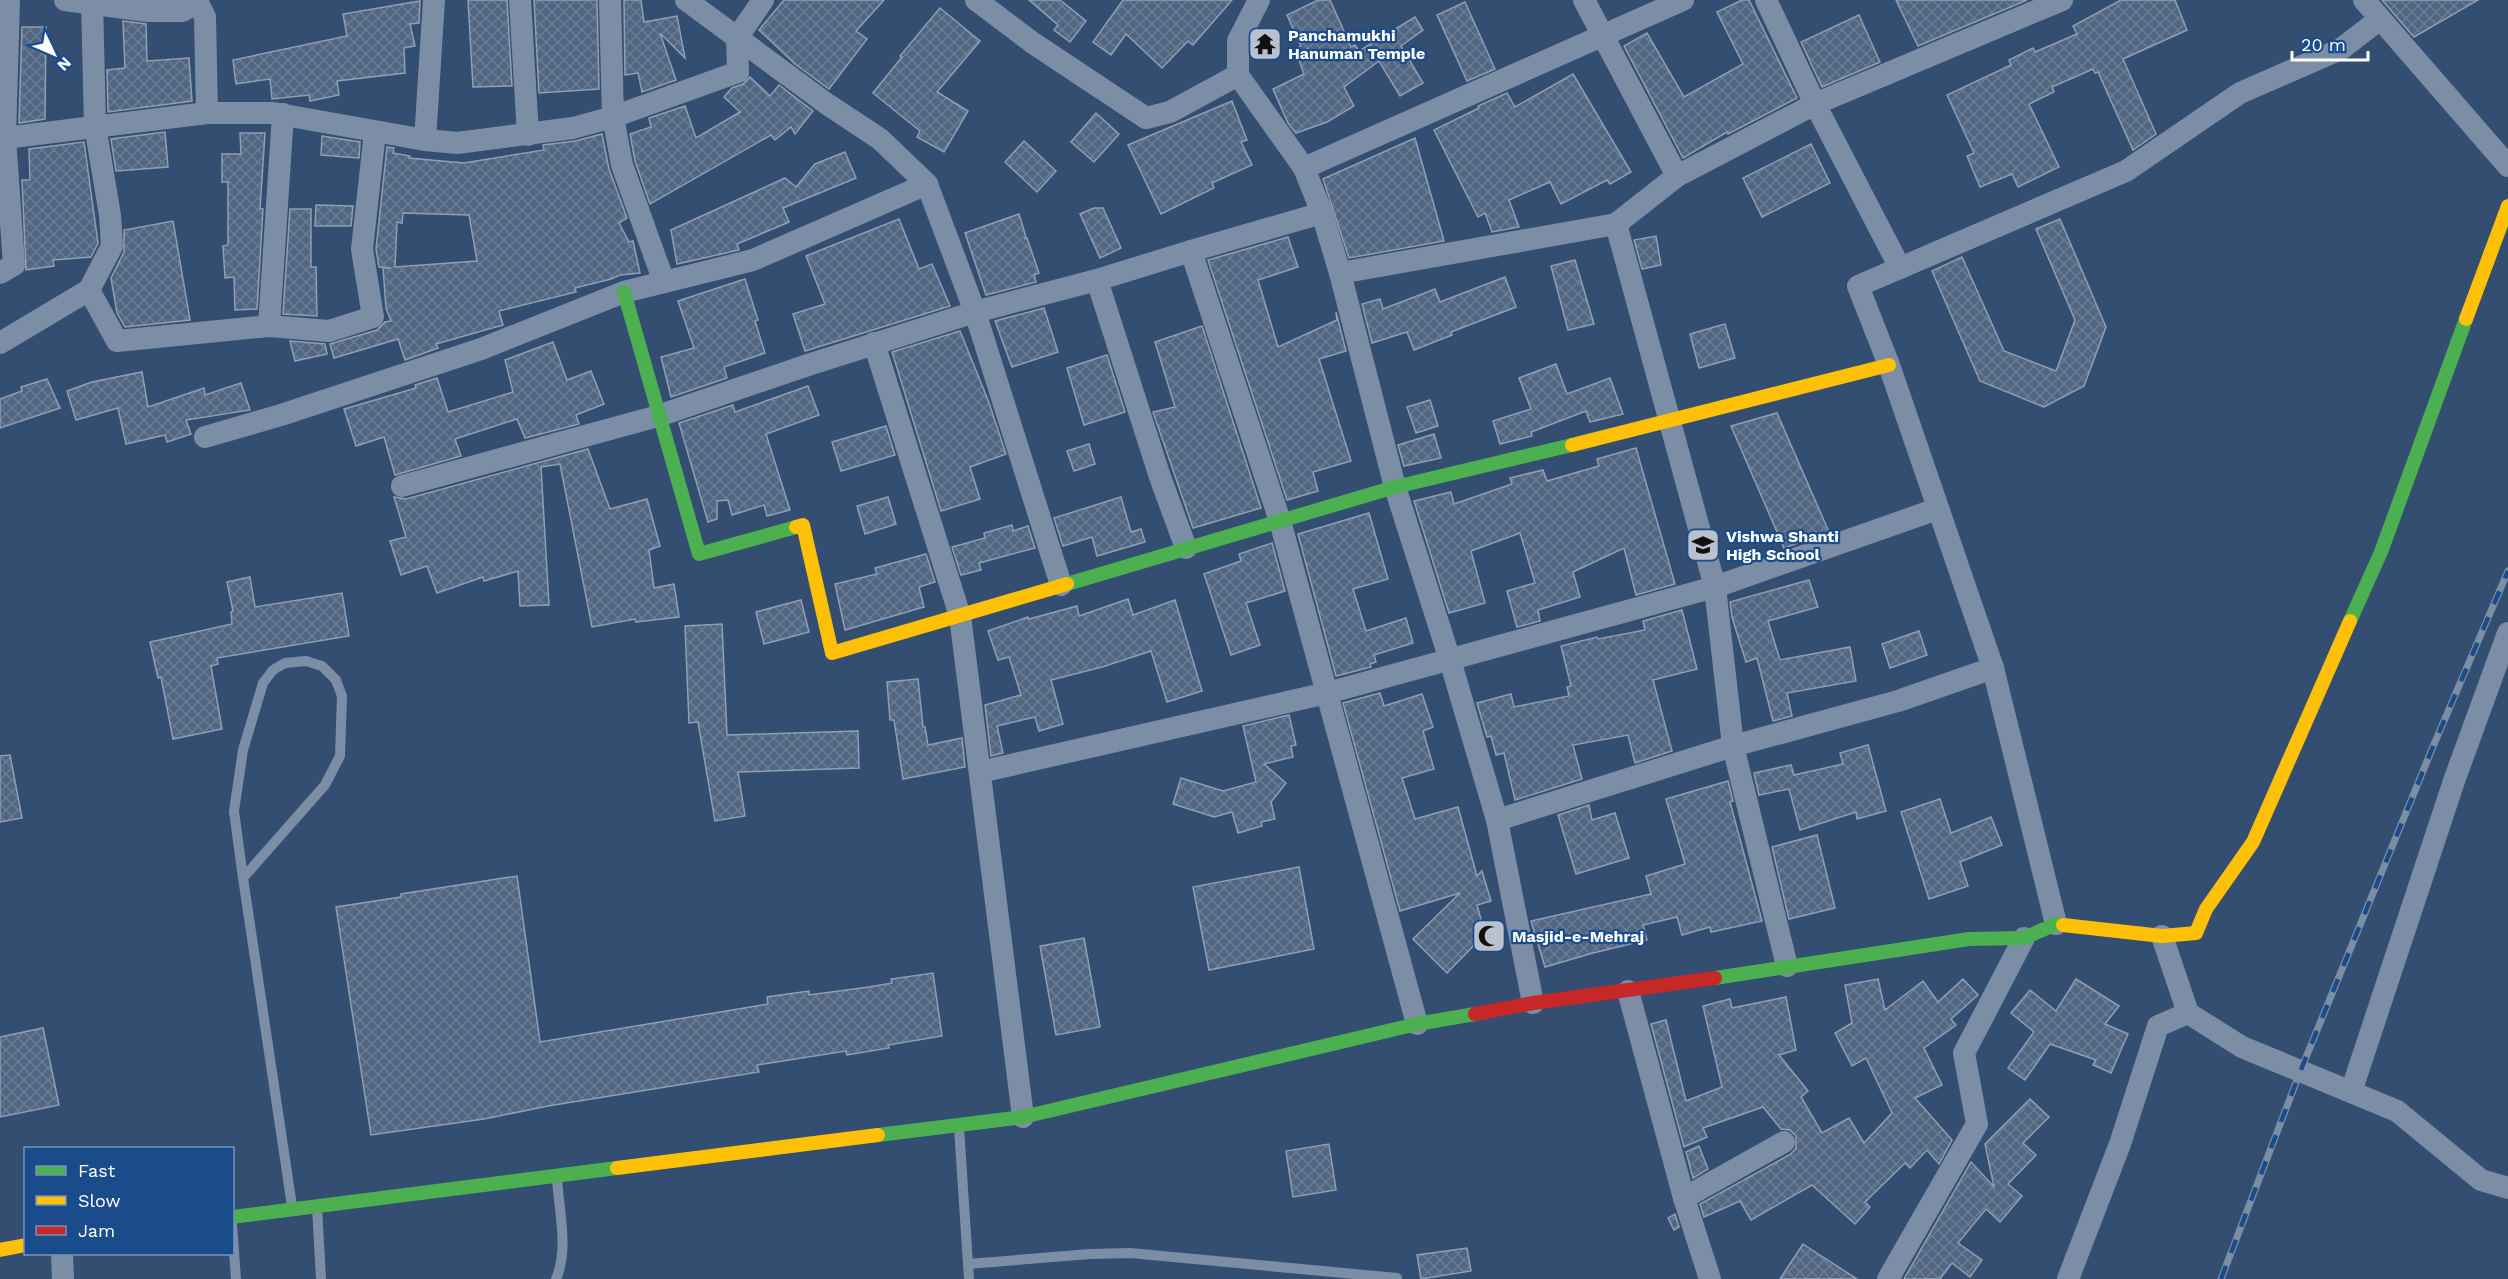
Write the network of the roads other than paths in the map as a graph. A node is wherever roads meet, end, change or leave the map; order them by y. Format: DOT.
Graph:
graph roads {
  1 [pos="9,0"];
  2 [pos="65,0"];
  3 [pos="197,0"];
  4 [pos="434,0"];
  5 [pos="520,0"];
  6 [pos="610,0"];
  7 [pos="686,0"];
  8 [pos="763,0"];
  9 [pos="975,0"];
  10 [pos="1259,0"];
  11 [pos="1584,0"];
  12 [pos="1683,0"];
  13 [pos="1766,0"];
  14 [pos="2062,0"];
  15 [pos="2364,0"];
  16 [pos="92,3"];
  17 [pos="149,6"];
  18 [pos="2380,19"];
  19 [pos="1604,34"];
  20 [pos="737,38"];
  21 [pos="1238,75"];
  22 [pos="1815,104"];
  23 [pos="207,113"];
  24 [pos="283,114"];
  25 [pos="612,117"];
  26 [pos="95,126"];
  27 [pos="375,132"];
  28 [pos="528,135"];
  29 [pos="5,138"];
  30 [pos="425,140"];
  31 [pos="2508,166"];
  32 [pos="1304,168"];
  33 [pos="1677,176"];
  34 [pos="927,184"];
  35 [pos="2508,206"];
  36 [pos="1322,213"];
  37 [pos="1616,224"];
  38 [pos="1191,250"];
  39 [pos="1900,268"];
  40 [pos="0,273"];
  41 [pos="1341,273"];
  42 [pos="1097,280"];
  43 [pos="663,282"];
  44 [pos="89,291"];
  45 [pos="624,292"];
  46 [pos="975,312"];
  47 [pos="269,326"];
  48 [pos="0,343"];
  49 [pos="874,343"];
  50 [pos="1889,365"];
  51 [pos="658,416"];
  52 [pos="1669,422"];
  53 [pos="205,437"];
  54 [pos="402,486"];
  55 [pos="1395,487"];
  56 [pos="1937,509"];
  57 [pos="1280,521"];
  58 [pos="1186,548"];
  59 [pos="1060,585"];
  60 [pos="1715,587"];
  61 [pos="960,616"];
  62 [pos="2508,633"];
  63 [pos="1450,660"];
  64 [pos="1993,668"];
  65 [pos="1327,693"];
  66 [pos="1733,746"];
  67 [pos="980,772"];
  68 [pos="1497,820"];
  69 [pos="243,878"];
  70 [pos="2055,924"];
  71 [pos="2162,936"];
  72 [pos="2024,938"];
  73 [pos="1787,966"];
  74 [pos="1628,991"];
  75 [pos="1533,1003"];
  76 [pos="2188,1013"];
  77 [pos="1417,1024"];
  78 [pos="2350,1092"];
  79 [pos="1023,1117"];
  80 [pos="958,1125"];
  81 [pos="1784,1142"];
  82 [pos="557,1176"];
  83 [pos="2508,1188"];
  84 [pos="1684,1198"];
  85 [pos="317,1206"];
  86 [pos="292,1209"];
  87 [pos="234,1217"];
  88 [pos="24,1245"];
  89 [pos="0,1250"];
  90 [pos="234,1252"];
  91 [pos="62,1255"];
  92 [pos="968,1264"];
  93 [pos="1396,1278"];
  94 [pos="63,1279"];
  95 [pos="236,1279"];
  96 [pos="321,1279"];
  97 [pos="556,1279"];
  98 [pos="969,1279"];
  99 [pos="1710,1279"];
  100 [pos="1888,1279"];
  101 [pos="2068,1279"];
  1 -- 29 [label="street"];
  2 -- 16 [label="street"];
  3 -- 17 [label="street"];
  3 -- 23 [label="street"];
  4 -- 30 [label="street"];
  5 -- 28 [label="street"];
  6 -- 25 [label="street"];
  7 -- 20 [label="street"];
  8 -- 20 [label="street"];
  9 -- 21 [label="street"];
  10 -- 21 [label="street"];
  11 -- 19 [label="street"];
  12 -- 19 [label="street"];
  13 -- 22 [label="street"];
  14 -- 22 [label="street"];
  15 -- 18 [label="street"];
  16 -- 17 [label="street"];
  16 -- 26 [label="street"];
  18 -- 31 [label="street"];
  18 -- 39 [label="street"];
  19 -- 32 [label="street"];
  19 -- 33 [label="street"];
  20 -- 25 [label="street"];
  20 -- 34 [label="street"];
  21 -- 32 [label="street"];
  22 -- 33 [label="street"];
  22 -- 39 [label="street"];
  23 -- 24 [label="street"];
  23 -- 26 [label="street"];
  24 -- 27 [label="street"];
  24 -- 47 [label="street"];
  25 -- 28 [label="street"];
  25 -- 43 [label="street"];
  26 -- 29 [label="street"];
  26 -- 44 [label="street"];
  27 -- 30 [label="street"];
  27 -- 47 [label="street"];
  28 -- 30 [label="street"];
  29 -- 40 [label="street"];
  32 -- 36 [label="street"];
  33 -- 37 [label="street"];
  34 -- 43 [label="street"];
  34 -- 46 [label="street"];
  35 -- 71 [label="main road"];
  36 -- 38 [label="street"];
  36 -- 41 [label="street"];
  37 -- 41 [label="street"];
  37 -- 52 [label="street"];
  38 -- 42 [label="street"];
  38 -- 57 [label="street"];
  39 -- 50 [label="street"];
  41 -- 55 [label="street"];
  42 -- 46 [label="street"];
  42 -- 58 [label="street"];
  43 -- 45 [label="street"];
  44 -- 47 [label="street"];
  44 -- 48 [label="street"];
  45 -- 51 [label="main road"];
  45 -- 53 [label="street"];
  46 -- 49 [label="street"];
  46 -- 59 [label="street"];
  49 -- 51 [label="street"];
  49 -- 61 [label="street"];
  50 -- 52 [label="main road"];
  50 -- 56 [label="street"];
  51 -- 54 [label="street"];
  51 -- 61 [label="main road"];
  52 -- 55 [label="main road"];
  52 -- 60 [label="street"];
  55 -- 57 [label="main road"];
  55 -- 63 [label="street"];
  56 -- 60 [label="street"];
  56 -- 64 [label="street"];
  57 -- 58 [label="main road"];
  57 -- 65 [label="street"];
  58 -- 59 [label="main road"];
  59 -- 61 [label="main road"];
  60 -- 63 [label="street"];
  60 -- 66 [label="street"];
  61 -- 67 [label="street"];
  62 -- 78 [label="street"];
  63 -- 65 [label="street"];
  63 -- 68 [label="street"];
  64 -- 66 [label="street"];
  64 -- 70 [label="street"];
  65 -- 67 [label="street"];
  65 -- 77 [label="street"];
  66 -- 68 [label="street"];
  66 -- 73 [label="street"];
  67 -- 79 [label="street"];
  68 -- 75 [label="street"];
  69 -- 69 [label="lane"];
  69 -- 86 [label="lane"];
  70 -- 71 [label="main road"];
  70 -- 72 [label="main road"];
  71 -- 76 [label="street"];
  72 -- 73 [label="main road"];
  72 -- 100 [label="street"];
  73 -- 74 [label="main road"];
  74 -- 75 [label="main road"];
  74 -- 84 [label="street"];
  75 -- 77 [label="main road"];
  76 -- 78 [label="street"];
  76 -- 101 [label="street"];
  77 -- 79 [label="main road"];
  78 -- 83 [label="street"];
  79 -- 80 [label="main road"];
  80 -- 82 [label="main road"];
  80 -- 92 [label="lane"];
  81 -- 84 [label="street"];
  82 -- 85 [label="main road"];
  82 -- 97 [label="lane"];
  84 -- 99 [label="street"];
  85 -- 86 [label="main road"];
  85 -- 96 [label="lane"];
  86 -- 87 [label="main road"];
  88 -- 89 [label="main road"];
  90 -- 95 [label="lane"];
  91 -- 94 [label="street"];
  92 -- 93 [label="lane"];
  92 -- 98 [label="lane"];
}
